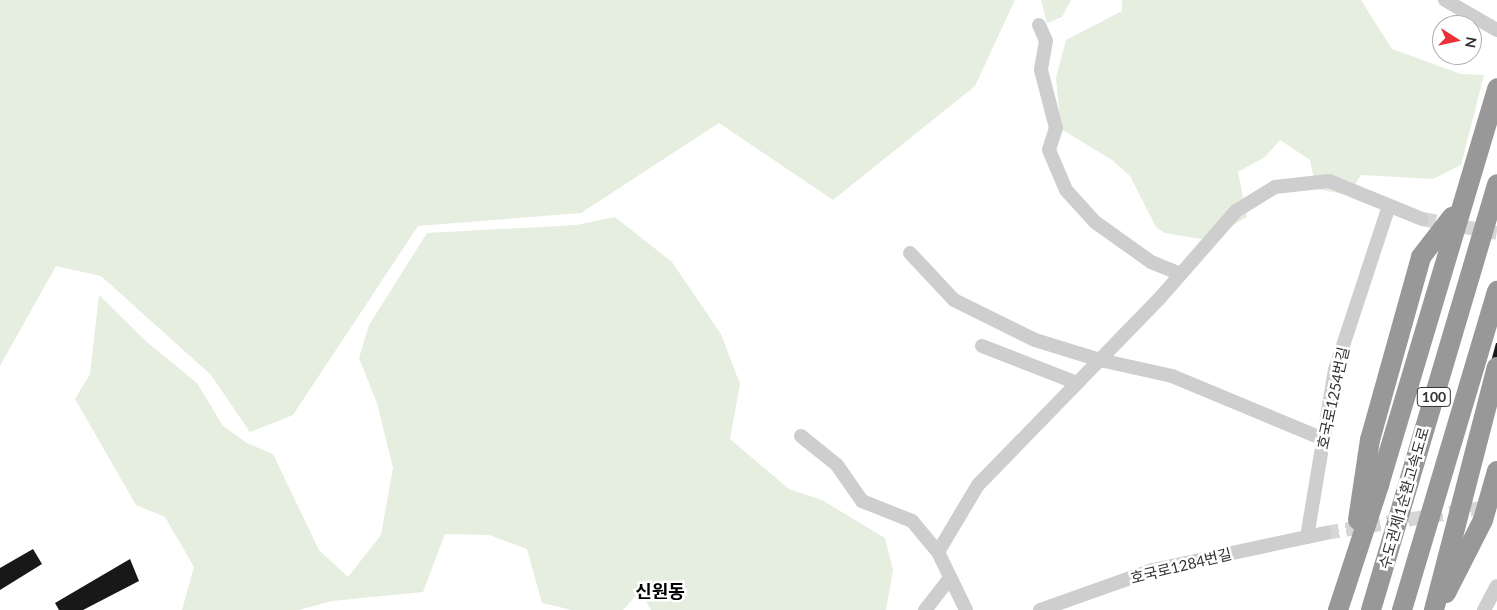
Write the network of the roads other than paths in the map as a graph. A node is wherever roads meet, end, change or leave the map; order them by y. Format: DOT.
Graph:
graph roads {
  1 [pos="1445,0"];
  2 [pos="1038,26"];
  3 [pos="1497,30"];
  4 [pos="1497,88"];
  5 [pos="1497,184"];
  6 [pos="1389,206"];
  7 [pos="1422,220"];
  8 [pos="910,253"];
  9 [pos="1181,274"];
  10 [pos="1497,291"];
  11 [pos="982,346"];
  12 [pos="1100,360"];
  13 [pos="1497,367"];
  14 [pos="1077,383"];
  15 [pos="801,436"];
  16 [pos="1323,439"];
  17 [pos="1497,472"];
  18 [pos="1325,533"];
  19 [pos="1307,536"];
  20 [pos="938,552"];
  21 [pos="950,578"];
  22 [pos="1497,586"];
  23 [pos="925,610"];
  24 [pos="966,610"];
  25 [pos="1040,610"];
  26 [pos="1338,610"];
  27 [pos="1371,610"];
  28 [pos="1402,610"];
  29 [pos="1435,610"];
  30 [pos="1484,610"];
  1 -- 3 [label="street"];
  2 -- 9 [label="street"];
  4 -- 26 [label="highway"];
  5 -- 27 [label="highway, 수도권제1순환고속도로 / 100"];
  6 -- 7 [label="street"];
  6 -- 9 [label="street"];
  6 -- 16 [label="street, 호국로1254번길"];
  8 -- 12 [label="street"];
  9 -- 12 [label="street"];
  10 -- 28 [label="highway, 수도권제1순환고속도로 / 100"];
  11 -- 14 [label="street"];
  12 -- 14 [label="street"];
  12 -- 16 [label="street"];
  13 -- 29 [label="highway"];
  14 -- 20 [label="street"];
  15 -- 20 [label="street"];
  16 -- 19 [label="street, 호국로1254번길"];
  17 -- 29 [label="highway"];
  18 -- 19 [label="street, 호국로1284번길"];
  19 -- 25 [label="street, 호국로1284번길"];
  20 -- 21 [label="street"];
  21 -- 23 [label="street"];
  21 -- 24 [label="street"];
  22 -- 30 [label="street"];
}
